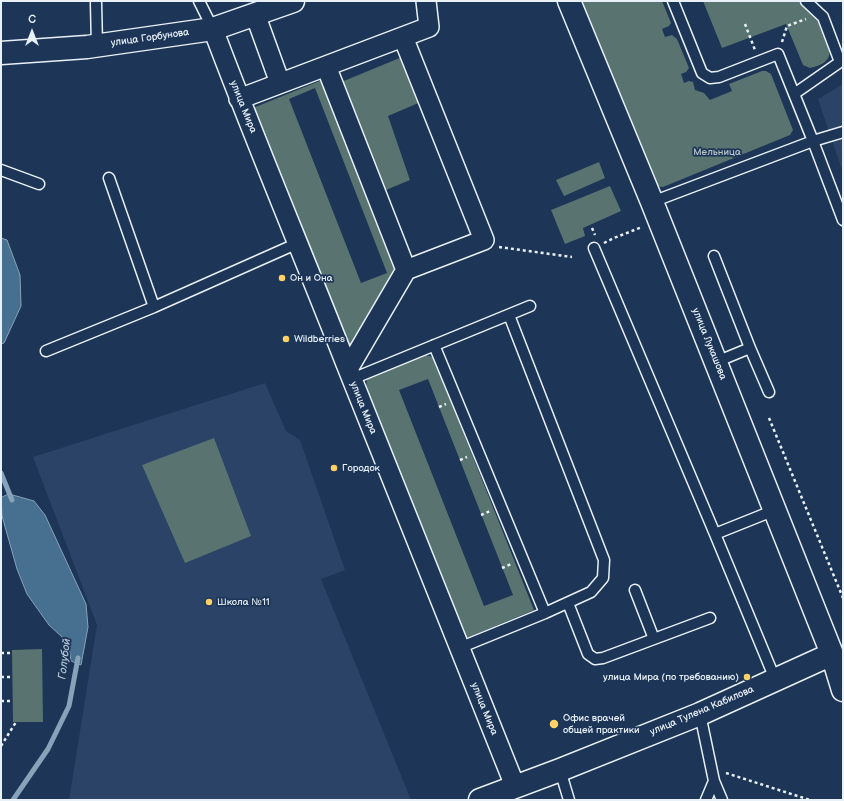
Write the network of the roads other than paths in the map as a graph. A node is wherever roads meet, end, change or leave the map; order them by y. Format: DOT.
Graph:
graph roads {
  1 [pos="199,1"];
  2 [pos="294,1"];
  3 [pos="426,1"];
  4 [pos="569,1"];
  5 [pos="673,1"];
  6 [pos="806,1"];
  7 [pos="96,3"];
  8 [pos="255,14"];
  9 [pos="213,29"];
  10 [pos="402,37"];
  11 [pos="98,46"];
  12 [pos="1,53"];
  13 [pos="326,66"];
  14 [pos="280,83"];
  15 [pos="794,94"];
  16 [pos="239,99"];
  17 [pos="843,132"];
  18 [pos="813,142"];
  19 [pos="1,170"];
  20 [pos="109,178"];
  21 [pos="39,184"];
  22 [pos="656,212"];
  23 [pos="843,220"];
  24 [pos="298,243"];
  25 [pos="597,244"];
  26 [pos="714,256"];
  27 [pos="406,270"];
  28 [pos="530,306"];
  29 [pos="154,307"];
  30 [pos="509,315"];
  31 [pos="434,345"];
  32 [pos="750,348"];
  33 [pos="46,350"];
  34 [pos="716,362"];
  35 [pos="350,374"];
  36 [pos="769,392"];
  37 [pos="775,510"];
  38 [pos="715,534"];
  39 [pos="636,590"];
  40 [pos="568,603"];
  41 [pos="545,613"];
  42 [pos="710,618"];
  43 [pos="654,639"];
  44 [pos="459,648"];
  45 [pos="838,652"];
  46 [pos="775,679"];
  47 [pos="843,690"];
  48 [pos="700,714"];
  49 [pos="560,770"];
  50 [pos="714,781"];
  51 [pos="515,786"];
  52 [pos="480,800"];
  53 [pos="570,800"];
  54 [pos="706,800"];
  55 [pos="722,800"];
  1 -- 9 [label="lane"];
  2 -- 8 [label="street, улица Горбунова"];
  3 -- 10 [label="street"];
  4 -- 22 [label="street, улица Лукашова"];
  5 -- 15 [label="lane"];
  6 -- 15 [label="lane"];
  7 -- 11 [label="lane"];
  8 -- 9 [label="street, улица Горбунова"];
  8 -- 14 [label="street"];
  9 -- 11 [label="street, улица Горбунова"];
  9 -- 16 [label="street, улица Мира"];
  10 -- 13 [label="street"];
  10 -- 27 [label="street"];
  11 -- 12 [label="street, улица Горбунова"];
  13 -- 14 [label="street"];
  13 -- 27 [label="street"];
  14 -- 16 [label="street"];
  15 -- 18 [label="lane"];
  16 -- 24 [label="street, улица Мира"];
  17 -- 18 [label="lane"];
  18 -- 22 [label="lane"];
  18 -- 23 [label="lane"];
  19 -- 21 [label="lane"];
  20 -- 29 [label="lane"];
  22 -- 34 [label="street, улица Лукашова"];
  24 -- 29 [label="lane"];
  24 -- 35 [label="street, улица Мира"];
  25 -- 38 [label="lane"];
  26 -- 32 [label="lane"];
  27 -- 35 [label="street"];
  28 -- 30 [label="lane"];
  29 -- 33 [label="lane"];
  30 -- 31 [label="lane"];
  30 -- 40 [label="lane"];
  31 -- 35 [label="lane"];
  31 -- 41 [label="lane"];
  32 -- 34 [label="lane"];
  32 -- 36 [label="lane"];
  34 -- 37 [label="street, улица Лукашова"];
  35 -- 44 [label="street, улица Мира"];
  37 -- 38 [label="lane"];
  37 -- 45 [label="street, улица Лукашова"];
  38 -- 46 [label="lane"];
  39 -- 43 [label="lane"];
  40 -- 41 [label="lane"];
  40 -- 43 [label="lane"];
  41 -- 44 [label="lane"];
  42 -- 43 [label="lane"];
  44 -- 51 [label="street, улица Мира"];
  45 -- 46 [label="street, улица Тулена Кабилова"];
  45 -- 47 [label="street, улица Лукашова"];
  46 -- 48 [label="street, улица Тулена Кабилова"];
  48 -- 49 [label="street, улица Тулена Кабилова"];
  48 -- 50 [label="lane"];
  49 -- 51 [label="street, улица Тулена Кабилова"];
  49 -- 53 [label="lane"];
  50 -- 54 [label="lane"];
  50 -- 55 [label="lane"];
  51 -- 52 [label="street, улица Тулена Кабилова"];
}
